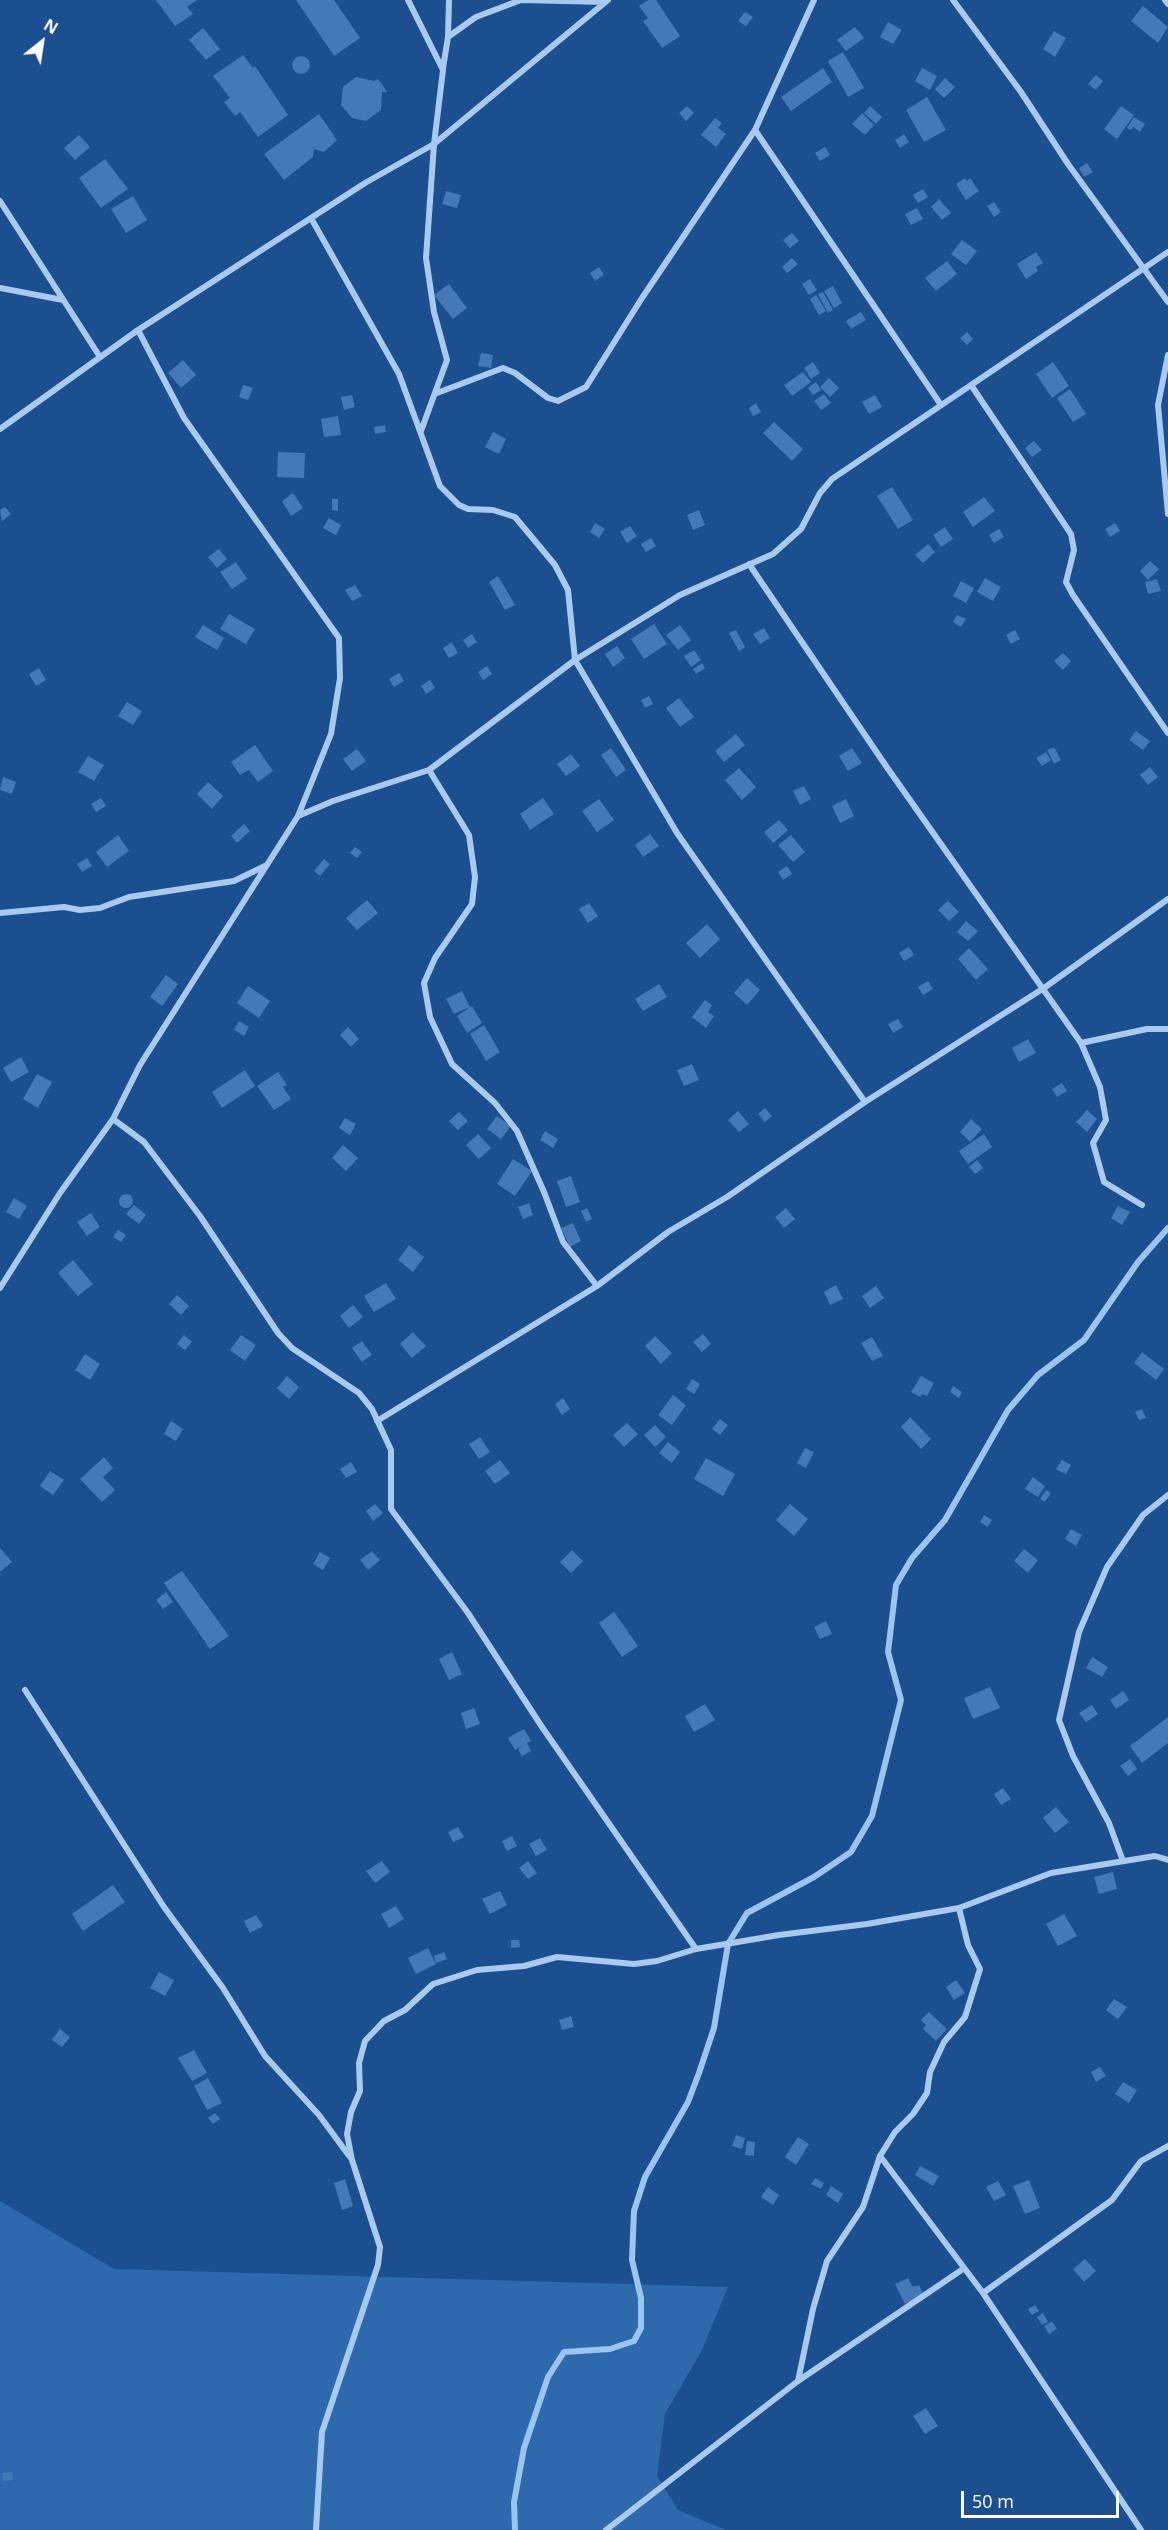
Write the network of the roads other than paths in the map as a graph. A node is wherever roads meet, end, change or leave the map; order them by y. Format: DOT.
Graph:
graph roads {
  1 [pos="408,0"];
  2 [pos="449,0"];
  3 [pos="521,0"];
  4 [pos="814,0"];
  5 [pos="953,0"];
  6 [pos="1166,0"];
  7 [pos="606,1"];
  8 [pos="1168,4"];
  9 [pos="448,37"];
  10 [pos="443,70"];
  11 [pos="755,130"];
  12 [pos="434,144"];
  13 [pos="0,201"];
  14 [pos="311,218"];
  15 [pos="1168,252"];
  16 [pos="1143,269"];
  17 [pos="0,288"];
  18 [pos="63,300"];
  19 [pos="1168,302"];
  20 [pos="138,330"];
  21 [pos="1168,355"];
  22 [pos="100,357"];
  23 [pos="971,385"];
  24 [pos="438,393"];
  25 [pos="941,405"];
  26 [pos="0,429"];
  27 [pos="421,432"];
  28 [pos="1168,514"];
  29 [pos="749,564"];
  30 [pos="575,660"];
  31 [pos="1168,734"];
  32 [pos="429,770"];
  33 [pos="298,816"];
  34 [pos="267,866"];
  35 [pos="1168,899"];
  36 [pos="0,913"];
  37 [pos="1044,988"];
  38 [pos="1168,1029"];
  39 [pos="1081,1043"];
  40 [pos="866,1102"];
  41 [pos="113,1119"];
  42 [pos="1142,1205"];
  43 [pos="597,1286"];
  44 [pos="0,1288"];
  45 [pos="377,1421"];
  46 [pos="1168,1495"];
  47 [pos="25,1690"];
  48 [pos="1168,1860"];
  49 [pos="1123,1861"];
  50 [pos="959,1908"];
  51 [pos="696,1949"];
  52 [pos="1168,2146"];
  53 [pos="880,2156"];
  54 [pos="352,2160"];
  55 [pos="963,2269"];
  56 [pos="983,2293"];
  57 [pos="798,2381"];
  58 [pos="316,2530"];
  59 [pos="606,2530"];
  60 [pos="1141,2530"];
  1 -- 10 [label="street"];
  2 -- 9 [label="street"];
  3 -- 7 [label="street"];
  3 -- 9 [label="street"];
  4 -- 11 [label="street"];
  5 -- 16 [label="street"];
  6 -- 8 [label="street"];
  7 -- 12 [label="street"];
  9 -- 10 [label="street"];
  10 -- 12 [label="street"];
  11 -- 24 [label="street"];
  11 -- 25 [label="street"];
  12 -- 14 [label="street"];
  12 -- 24 [label="street"];
  13 -- 18 [label="street"];
  14 -- 20 [label="street"];
  14 -- 27 [label="street"];
  15 -- 16 [label="street"];
  16 -- 19 [label="street"];
  16 -- 23 [label="street"];
  17 -- 18 [label="street"];
  18 -- 22 [label="street"];
  20 -- 22 [label="street"];
  20 -- 33 [label="street"];
  21 -- 28 [label="street"];
  22 -- 26 [label="street"];
  23 -- 25 [label="street"];
  23 -- 31 [label="street"];
  24 -- 27 [label="street"];
  25 -- 29 [label="street"];
  27 -- 30 [label="street"];
  29 -- 30 [label="street"];
  29 -- 37 [label="street"];
  30 -- 32 [label="street"];
  30 -- 40 [label="street"];
  32 -- 33 [label="street"];
  32 -- 43 [label="street"];
  33 -- 34 [label="street"];
  34 -- 36 [label="street"];
  34 -- 41 [label="street"];
  35 -- 37 [label="street"];
  37 -- 39 [label="street"];
  37 -- 40 [label="street"];
  38 -- 39 [label="street"];
  39 -- 42 [label="street"];
  40 -- 43 [label="street"];
  41 -- 44 [label="street"];
  41 -- 45 [label="street"];
  43 -- 45 [label="street"];
  45 -- 51 [label="street"];
  46 -- 49 [label="street"];
  47 -- 54 [label="street"];
  48 -- 49 [label="street"];
  49 -- 50 [label="street"];
  50 -- 51 [label="street"];
  50 -- 53 [label="street"];
  51 -- 54 [label="street"];
  52 -- 56 [label="street"];
  53 -- 55 [label="street"];
  53 -- 57 [label="street"];
  54 -- 58 [label="street"];
  55 -- 56 [label="street"];
  55 -- 57 [label="street"];
  56 -- 60 [label="street"];
  57 -- 59 [label="street"];
}
